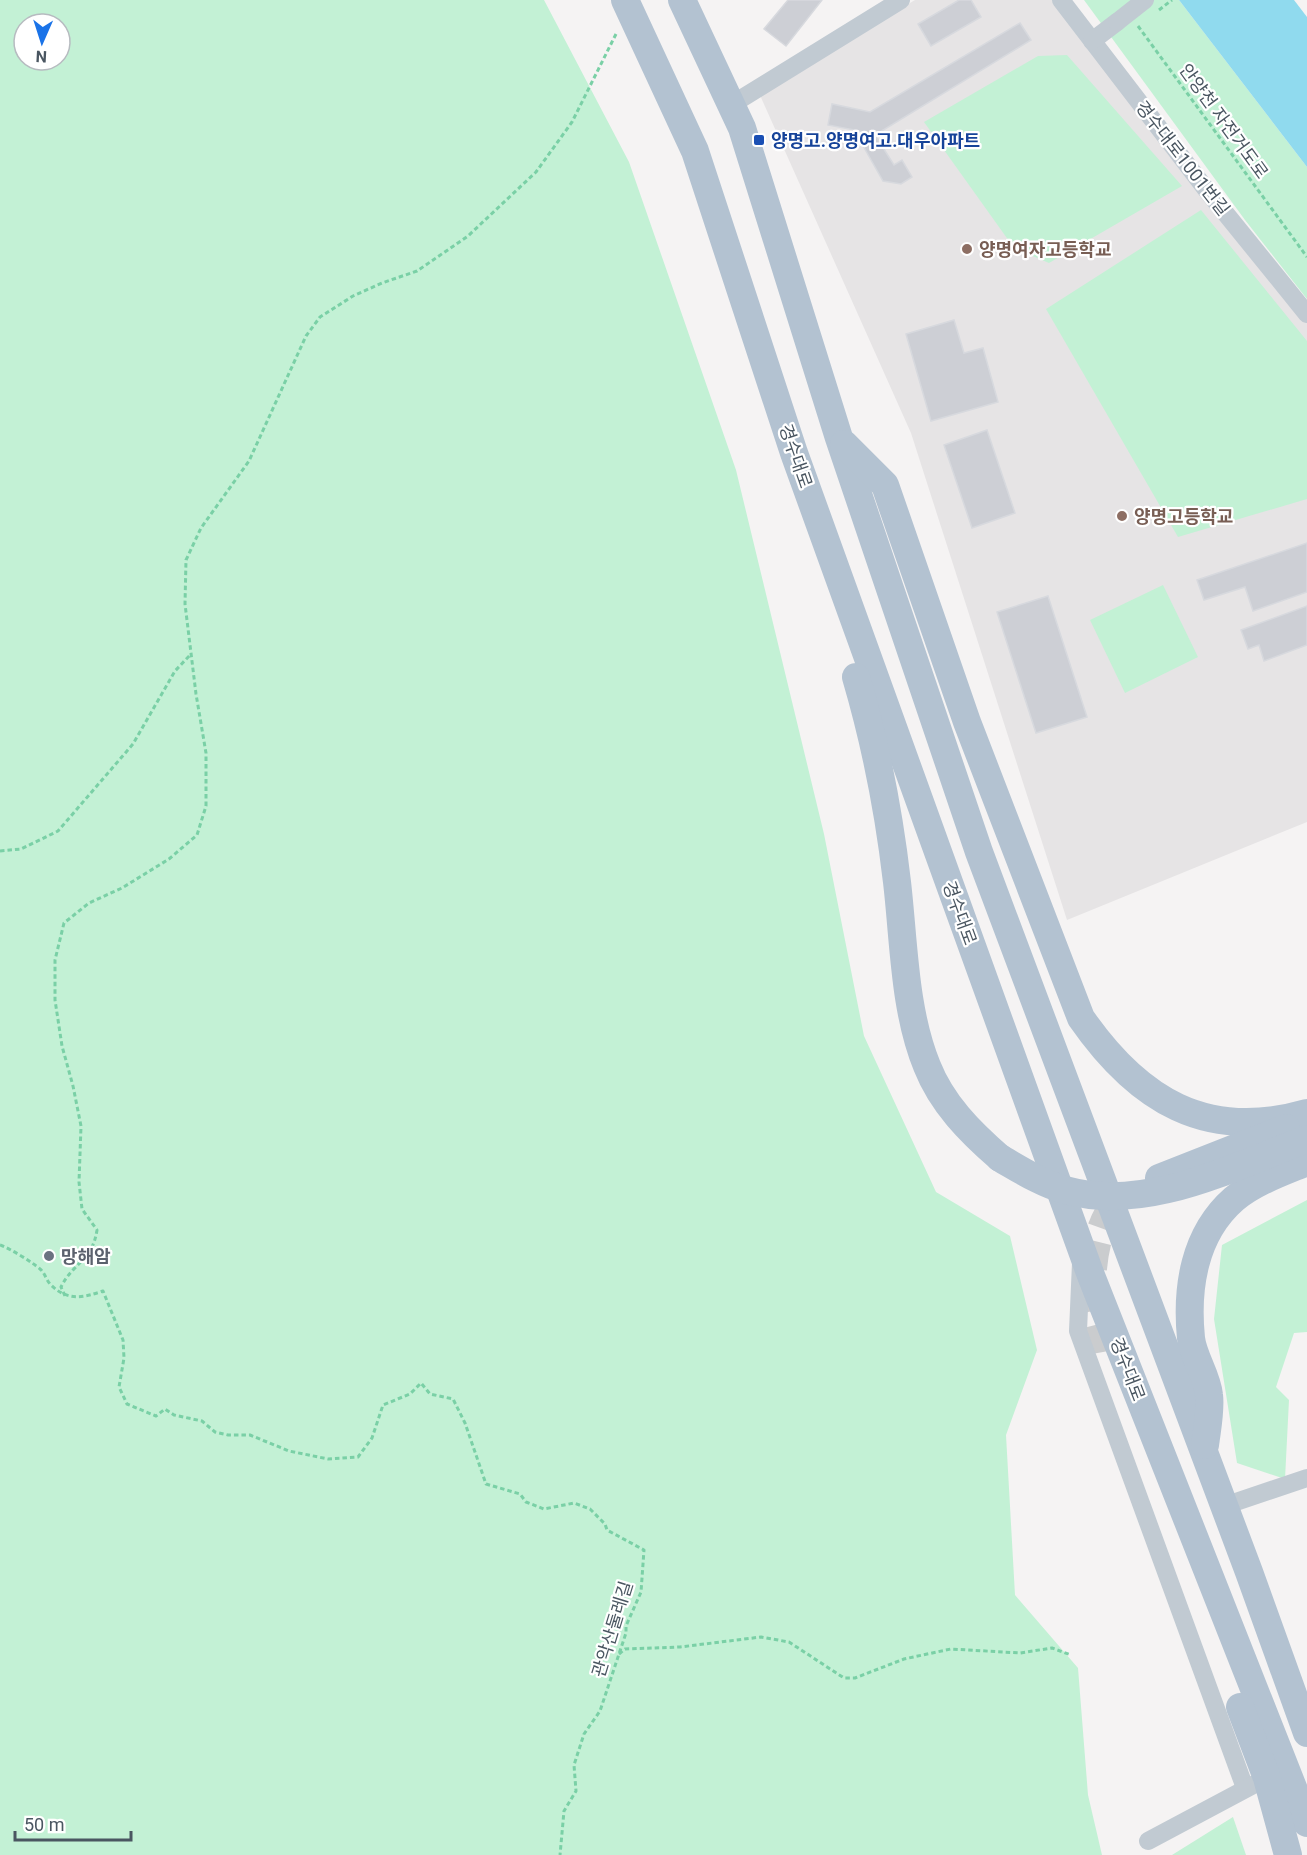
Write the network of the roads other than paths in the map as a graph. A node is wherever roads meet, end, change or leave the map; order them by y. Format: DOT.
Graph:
graph roads {
  1 [pos="682,0"];
  2 [pos="901,0"];
  3 [pos="1061,0"];
  4 [pos="1145,0"];
  5 [pos="627,5"];
  6 [pos="1092,41"];
  7 [pos="731,105"];
  8 [pos="1307,314"];
  9 [pos="839,438"];
  10 [pos="794,453"];
  11 [pos="1307,1113"];
  12 [pos="1307,1118"];
  13 [pos="1307,1139"];
  14 [pos="1307,1162"];
  15 [pos="1159,1178"];
  16 [pos="1082,1249"];
  17 [pos="1103,1352"];
  18 [pos="1205,1453"];
  19 [pos="1307,1478"];
  20 [pos="1224,1506"];
  21 [pos="1264,1717"];
  22 [pos="1304,1721"];
  23 [pos="1259,1778"];
  24 [pos="1307,1823"];
  25 [pos="1148,1841"];
  26 [pos="1288,1855"];
  1 -- 7 [label="main road"];
  2 -- 7 [label="street"];
  3 -- 6 [label="street, 경수대로1001번길"];
  4 -- 6 [label="street, bridge"];
  5 -- 10 [label="main road, 경수대로"];
  6 -- 8 [label="street, 경수대로1001번길"];
  7 -- 9 [label="main road"];
  9 -- 11 [label="main road"];
  9 -- 18 [label="main road"];
  10 -- 13 [label="main road, bridge"];
  10 -- 16 [label="main road, 경수대로"];
  12 -- 15 [label="main road"];
  14 -- 18 [label="main road"];
  16 -- 21 [label="main road, 경수대로"];
  16 -- 23 [label="street"];
  17 -- 23 [label="main road"];
  18 -- 20 [label="main road"];
  19 -- 20 [label="street"];
  20 -- 22 [label="main road"];
  21 -- 23 [label="main road"];
  21 -- 24 [label="main road, 경수대로"];
  23 -- 25 [label="street"];
  23 -- 26 [label="main road"];
}
